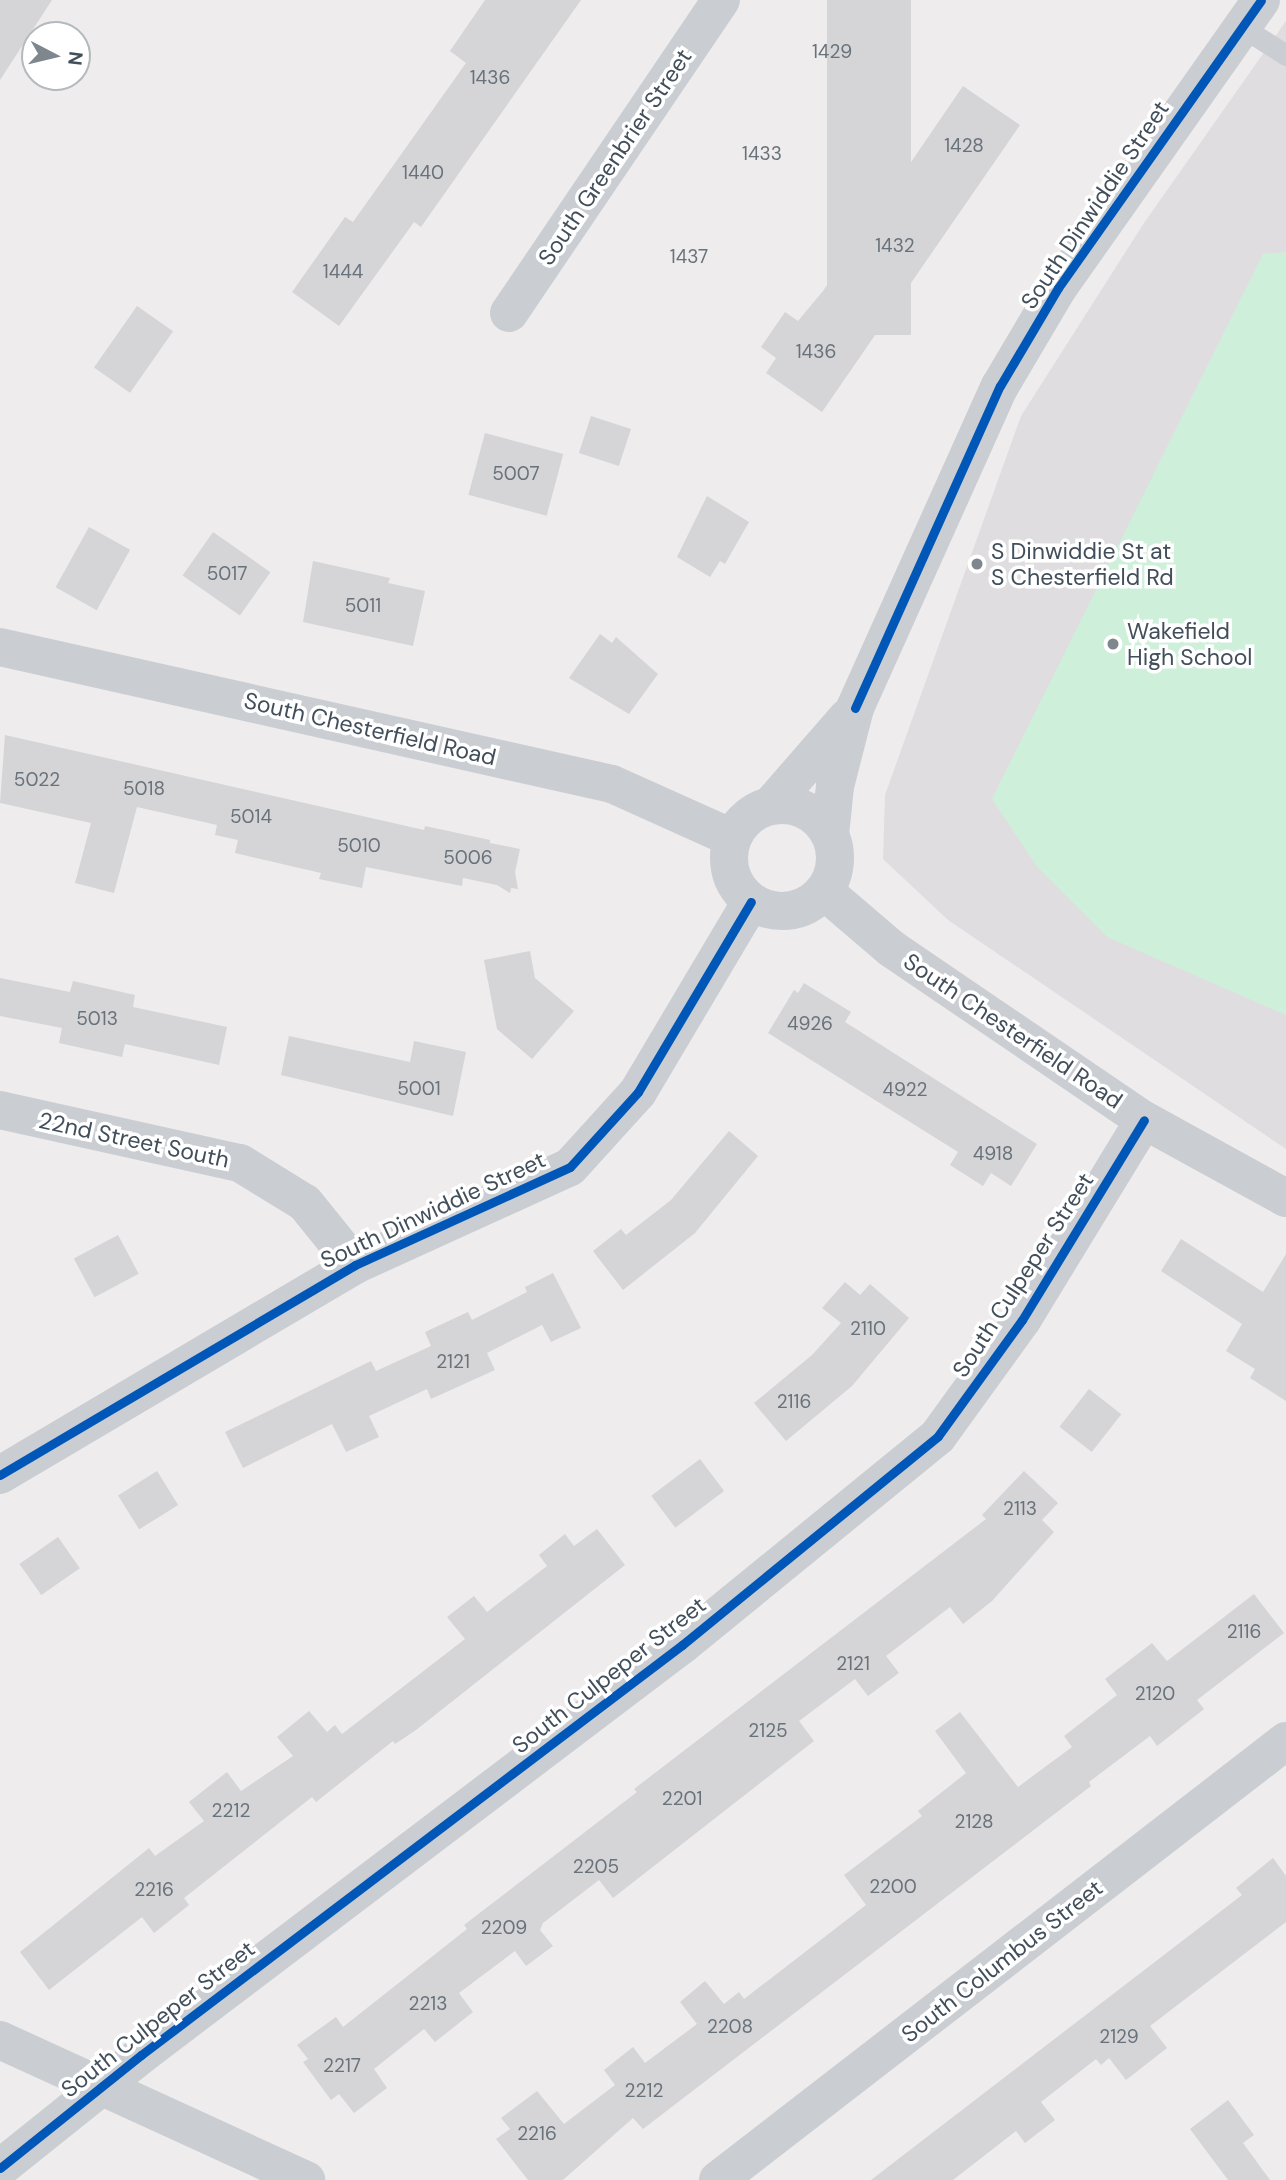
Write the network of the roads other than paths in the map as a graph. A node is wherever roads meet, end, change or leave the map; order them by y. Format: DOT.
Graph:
graph roads {
  1 [pos="721,0"];
  2 [pos="1252,13"];
  3 [pos="1286,55"];
  4 [pos="509,313"];
  5 [pos="0,647"];
  6 [pos="855,708"];
  7 [pos="771,805"];
  8 [pos="830,835"];
  9 [pos="732,838"];
  10 [pos="824,891"];
  11 [pos="751,902"];
  12 [pos="0,1110"];
  13 [pos="1144,1120"];
  14 [pos="1286,1198"];
  15 [pos="355,1265"];
  16 [pos="0,1475"];
  17 [pos="1286,1741"];
  18 [pos="0,2040"];
  19 [pos="100,2087"];
  20 [pos="0,2168"];
  21 [pos="306,2180"];
  22 [pos="718,2180"];
  1 -- 4 [label="street, South Greenbrier Street"];
  2 -- 3 [label="lane"];
  2 -- 6 [label="street, South Dinwiddie Street"];
  5 -- 9 [label="street, South Chesterfield Road"];
  6 -- 7 [label="street, South Dinwiddie Street"];
  6 -- 8 [label="street, South Dinwiddie Street"];
  7 -- 8 [label="street"];
  7 -- 9 [label="street"];
  8 -- 10 [label="street"];
  9 -- 11 [label="street"];
  10 -- 11 [label="street"];
  10 -- 13 [label="street, South Chesterfield Road"];
  11 -- 15 [label="street, South Dinwiddie Street"];
  12 -- 15 [label="street, 22nd Street South"];
  13 -- 14 [label="street, South Chesterfield Road"];
  13 -- 19 [label="street, South Culpeper Street"];
  15 -- 16 [label="street, South Dinwiddie Street"];
  17 -- 22 [label="street, South Columbus Street"];
  18 -- 19 [label="street"];
  19 -- 20 [label="street, South Culpeper Street"];
  19 -- 21 [label="street"];
}
